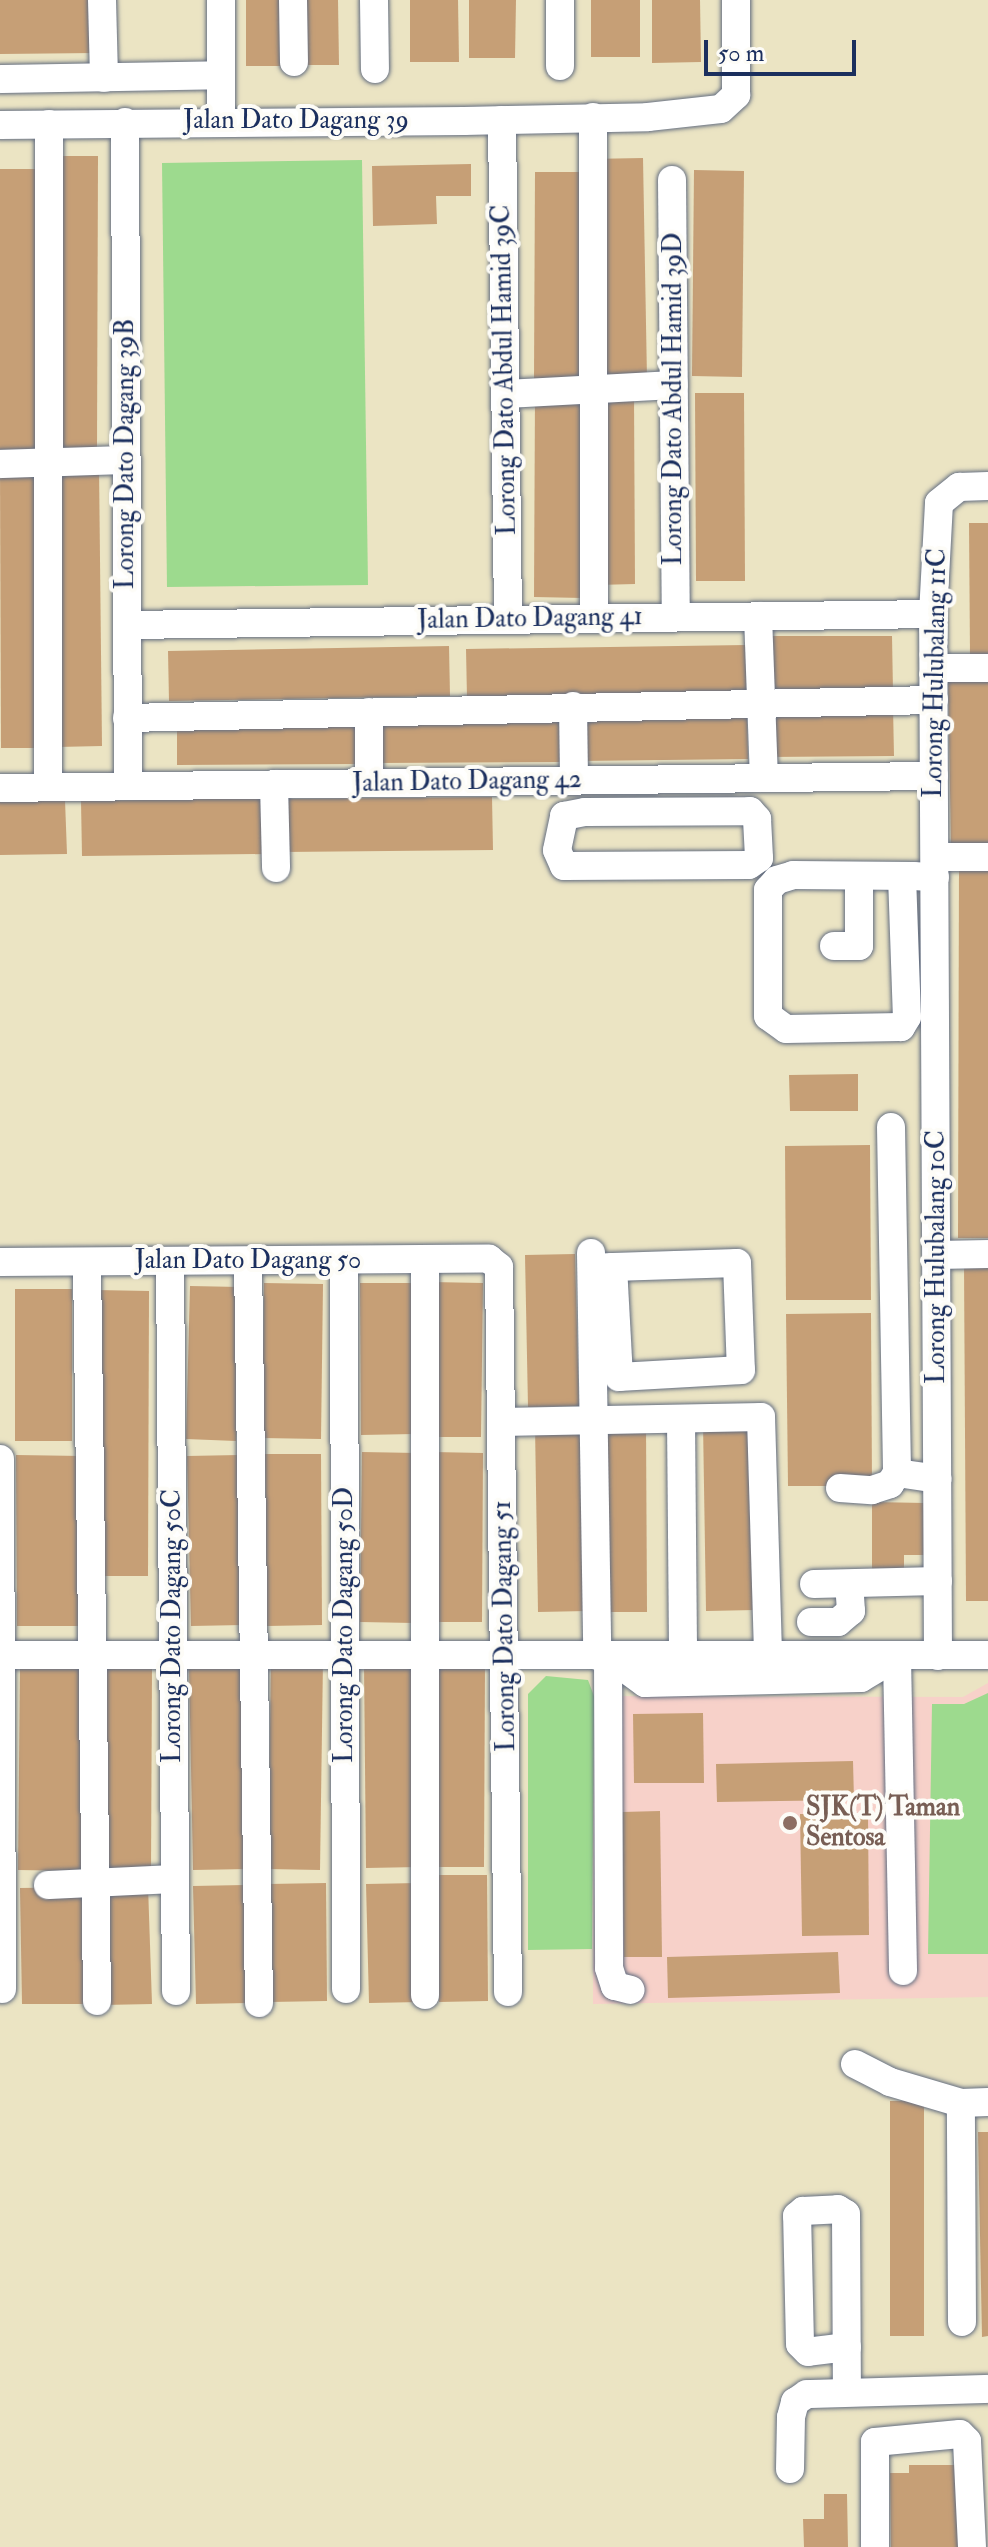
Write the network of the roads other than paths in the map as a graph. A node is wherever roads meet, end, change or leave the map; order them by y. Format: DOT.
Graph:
graph roads {
  1 [pos="102,0"];
  2 [pos="221,0"];
  3 [pos="293,0"];
  4 [pos="374,0"];
  5 [pos="560,0"];
  6 [pos="736,0"];
  7 [pos="294,62"];
  8 [pos="560,66"];
  9 [pos="375,69"];
  10 [pos="221,75"];
  11 [pos="104,78"];
  12 [pos="0,79"];
  13 [pos="593,117"];
  14 [pos="221,120"];
  15 [pos="502,120"];
  16 [pos="125,122"];
  17 [pos="49,124"];
  18 [pos="0,125"];
  19 [pos="672,180"];
  20 [pos="674,385"];
  21 [pos="591,389"];
  22 [pos="506,394"];
  23 [pos="126,460"];
  24 [pos="49,463"];
  25 [pos="0,464"];
  26 [pos="988,486"];
  27 [pos="933,614"];
  28 [pos="758,616"];
  29 [pos="676,617"];
  30 [pos="594,618"];
  31 [pos="508,620"];
  32 [pos="127,625"];
  33 [pos="934,668"];
  34 [pos="988,668"];
  35 [pos="934,700"];
  36 [pos="761,701"];
  37 [pos="573,706"];
  38 [pos="369,712"];
  39 [pos="127,718"];
  40 [pos="934,776"];
  41 [pos="764,778"];
  42 [pos="571,780"];
  43 [pos="369,783"];
  44 [pos="274,784"];
  45 [pos="128,786"];
  46 [pos="48,787"];
  47 [pos="0,788"];
  48 [pos="564,816"];
  49 [pos="988,857"];
  50 [pos="935,867"];
  51 [pos="276,868"];
  52 [pos="859,876"];
  53 [pos="902,876"];
  54 [pos="834,946"];
  55 [pos="891,1127"];
  56 [pos="988,1254"];
  57 [pos="937,1255"];
  58 [pos="170,1261"];
  59 [pos="248,1261"];
  60 [pos="344,1261"];
  61 [pos="425,1261"];
  62 [pos="0,1262"];
  63 [pos="87,1262"];
  64 [pos="496,1262"];
  65 [pos="599,1263"];
  66 [pos="681,1419"];
  67 [pos="595,1421"];
  68 [pos="502,1422"];
  69 [pos="0,1459"];
  70 [pos="897,1473"];
  71 [pos="938,1479"];
  72 [pos="840,1488"];
  73 [pos="938,1581"];
  74 [pos="814,1584"];
  75 [pos="849,1584"];
  76 [pos="811,1622"];
  77 [pos="423,1651"];
  78 [pos="345,1652"];
  79 [pos="254,1653"];
  80 [pos="89,1654"];
  81 [pos="173,1654"];
  82 [pos="507,1654"];
  83 [pos="1,1655"];
  84 [pos="988,1655"];
  85 [pos="602,1656"];
  86 [pos="938,1656"];
  87 [pos="683,1657"];
  88 [pos="768,1657"];
  89 [pos="897,1657"];
  90 [pos="175,1879"];
  91 [pos="94,1884"];
  92 [pos="48,1885"];
  93 [pos="1,1889"];
  94 [pos="903,1971"];
  95 [pos="2,1989"];
  96 [pos="346,1989"];
  97 [pos="631,1990"];
  98 [pos="176,1991"];
  99 [pos="508,1992"];
  100 [pos="425,1995"];
  101 [pos="97,2001"];
  102 [pos="259,2003"];
  103 [pos="855,2064"];
  104 [pos="974,2103"];
  105 [pos="962,2322"];
  106 [pos="847,2347"];
  107 [pos="988,2389"];
  108 [pos="847,2390"];
  109 [pos="790,2469"];
  110 [pos="875,2547"];
  111 [pos="972,2547"];
  1 -- 11 [label="street"];
  2 -- 10 [label="street"];
  3 -- 7 [label="street"];
  4 -- 9 [label="street"];
  5 -- 8 [label="street"];
  6 -- 13 [label="street, Jalan Dato Dagang 39"];
  10 -- 11 [label="street"];
  10 -- 14 [label="street"];
  11 -- 12 [label="street"];
  13 -- 15 [label="street, Jalan Dato Dagang 39"];
  13 -- 21 [label="street"];
  14 -- 15 [label="street, Jalan Dato Dagang 39"];
  14 -- 16 [label="street, Jalan Dato Dagang 39"];
  15 -- 22 [label="street, Lorong Dato Abdul Hamid 39C"];
  16 -- 17 [label="street, Jalan Dato Dagang 39"];
  16 -- 23 [label="street, Lorong Dato Dagang 39B"];
  17 -- 18 [label="street, Jalan Dato Dagang 39"];
  17 -- 24 [label="street"];
  19 -- 20 [label="street, Lorong Dato Abdul Hamid 39D"];
  20 -- 21 [label="street"];
  20 -- 29 [label="street, Lorong Dato Abdul Hamid 39D"];
  21 -- 22 [label="street"];
  21 -- 30 [label="street"];
  22 -- 31 [label="street, Lorong Dato Abdul Hamid 39C"];
  23 -- 24 [label="street"];
  23 -- 32 [label="street, Lorong Dato Dagang 39B"];
  24 -- 25 [label="street"];
  24 -- 46 [label="street"];
  26 -- 27 [label="street, Lorong Hulubalang 11C"];
  27 -- 28 [label="street, Jalan Dato Dagang 41"];
  27 -- 33 [label="street, Lorong Hulubalang 11C"];
  28 -- 29 [label="street, Jalan Dato Dagang 41"];
  28 -- 36 [label="street"];
  29 -- 30 [label="street, Jalan Dato Dagang 41"];
  30 -- 31 [label="street, Jalan Dato Dagang 41"];
  31 -- 32 [label="street, Jalan Dato Dagang 41"];
  32 -- 39 [label="street, Lorong Dato Dagang 39B"];
  33 -- 34 [label="street"];
  33 -- 35 [label="street, Lorong Hulubalang 11C"];
  35 -- 36 [label="street"];
  35 -- 40 [label="street, Lorong Hulubalang 11C"];
  36 -- 37 [label="street"];
  36 -- 41 [label="street"];
  37 -- 38 [label="street"];
  37 -- 42 [label="street"];
  38 -- 39 [label="street"];
  38 -- 43 [label="street"];
  39 -- 45 [label="street, Lorong Dato Dagang 39B"];
  40 -- 41 [label="street, Jalan Dato Dagang 42"];
  40 -- 50 [label="street, Lorong Hulubalang 11C"];
  41 -- 42 [label="street, Jalan Dato Dagang 42"];
  42 -- 43 [label="street, Jalan Dato Dagang 42"];
  42 -- 48 [label="street"];
  43 -- 44 [label="street, Jalan Dato Dagang 42"];
  44 -- 45 [label="street, Jalan Dato Dagang 42"];
  44 -- 51 [label="street"];
  45 -- 46 [label="street, Jalan Dato Dagang 42"];
  46 -- 47 [label="street, Jalan Dato Dagang 42"];
  48 -- 48 [label="street"];
  49 -- 50 [label="street"];
  50 -- 53 [label="street"];
  50 -- 57 [label="street, Lorong Hulubalang 10C"];
  52 -- 53 [label="street"];
  52 -- 53 [label="street"];
  52 -- 54 [label="street"];
  55 -- 70 [label="street"];
  56 -- 57 [label="street"];
  57 -- 71 [label="street, Lorong Hulubalang 10C"];
  58 -- 59 [label="street, Jalan Dato Dagang 50"];
  58 -- 63 [label="street, Jalan Dato Dagang 50"];
  58 -- 81 [label="street, Lorong Dato Dagang 50C"];
  59 -- 60 [label="street, Jalan Dato Dagang 50"];
  59 -- 79 [label="street"];
  60 -- 61 [label="street, Jalan Dato Dagang 50"];
  60 -- 78 [label="street, Lorong Dato Dagang 50D"];
  61 -- 64 [label="street, Jalan Dato Dagang 50"];
  61 -- 77 [label="street"];
  62 -- 63 [label="street, Jalan Dato Dagang 50"];
  63 -- 80 [label="street"];
  64 -- 68 [label="street, Lorong Dato Dagang 51"];
  65 -- 65 [label="street"];
  65 -- 67 [label="street"];
  66 -- 67 [label="street"];
  66 -- 87 [label="street"];
  66 -- 88 [label="street"];
  67 -- 68 [label="street"];
  67 -- 85 [label="street"];
  68 -- 82 [label="street, Lorong Dato Dagang 51"];
  69 -- 83 [label="street"];
  70 -- 71 [label="street"];
  70 -- 72 [label="street"];
  71 -- 73 [label="street, Lorong Hulubalang 10C"];
  73 -- 75 [label="street"];
  73 -- 86 [label="street, Lorong Hulubalang 10C"];
  74 -- 75 [label="street"];
  75 -- 76 [label="street"];
  77 -- 78 [label="street"];
  77 -- 82 [label="street"];
  77 -- 100 [label="street"];
  78 -- 79 [label="street"];
  78 -- 96 [label="street, Lorong Dato Dagang 50D"];
  79 -- 81 [label="street"];
  79 -- 102 [label="street"];
  80 -- 81 [label="street"];
  80 -- 83 [label="street"];
  80 -- 91 [label="street"];
  81 -- 90 [label="street, Lorong Dato Dagang 50C"];
  82 -- 85 [label="street"];
  82 -- 99 [label="street, Lorong Dato Dagang 51"];
  83 -- 93 [label="street"];
  84 -- 86 [label="street"];
  85 -- 87 [label="street"];
  85 -- 89 [label="street"];
  85 -- 97 [label="street"];
  86 -- 89 [label="street"];
  87 -- 88 [label="street"];
  88 -- 89 [label="street"];
  89 -- 94 [label="street"];
  90 -- 91 [label="street"];
  90 -- 98 [label="street, Lorong Dato Dagang 50C"];
  91 -- 92 [label="street"];
  91 -- 101 [label="street"];
  93 -- 95 [label="street"];
  103 -- 104 [label="street"];
  104 -- 105 [label="street"];
  106 -- 106 [label="street"];
  106 -- 108 [label="street"];
  107 -- 108 [label="street"];
  108 -- 109 [label="street"];
  110 -- 111 [label="street"];
}
